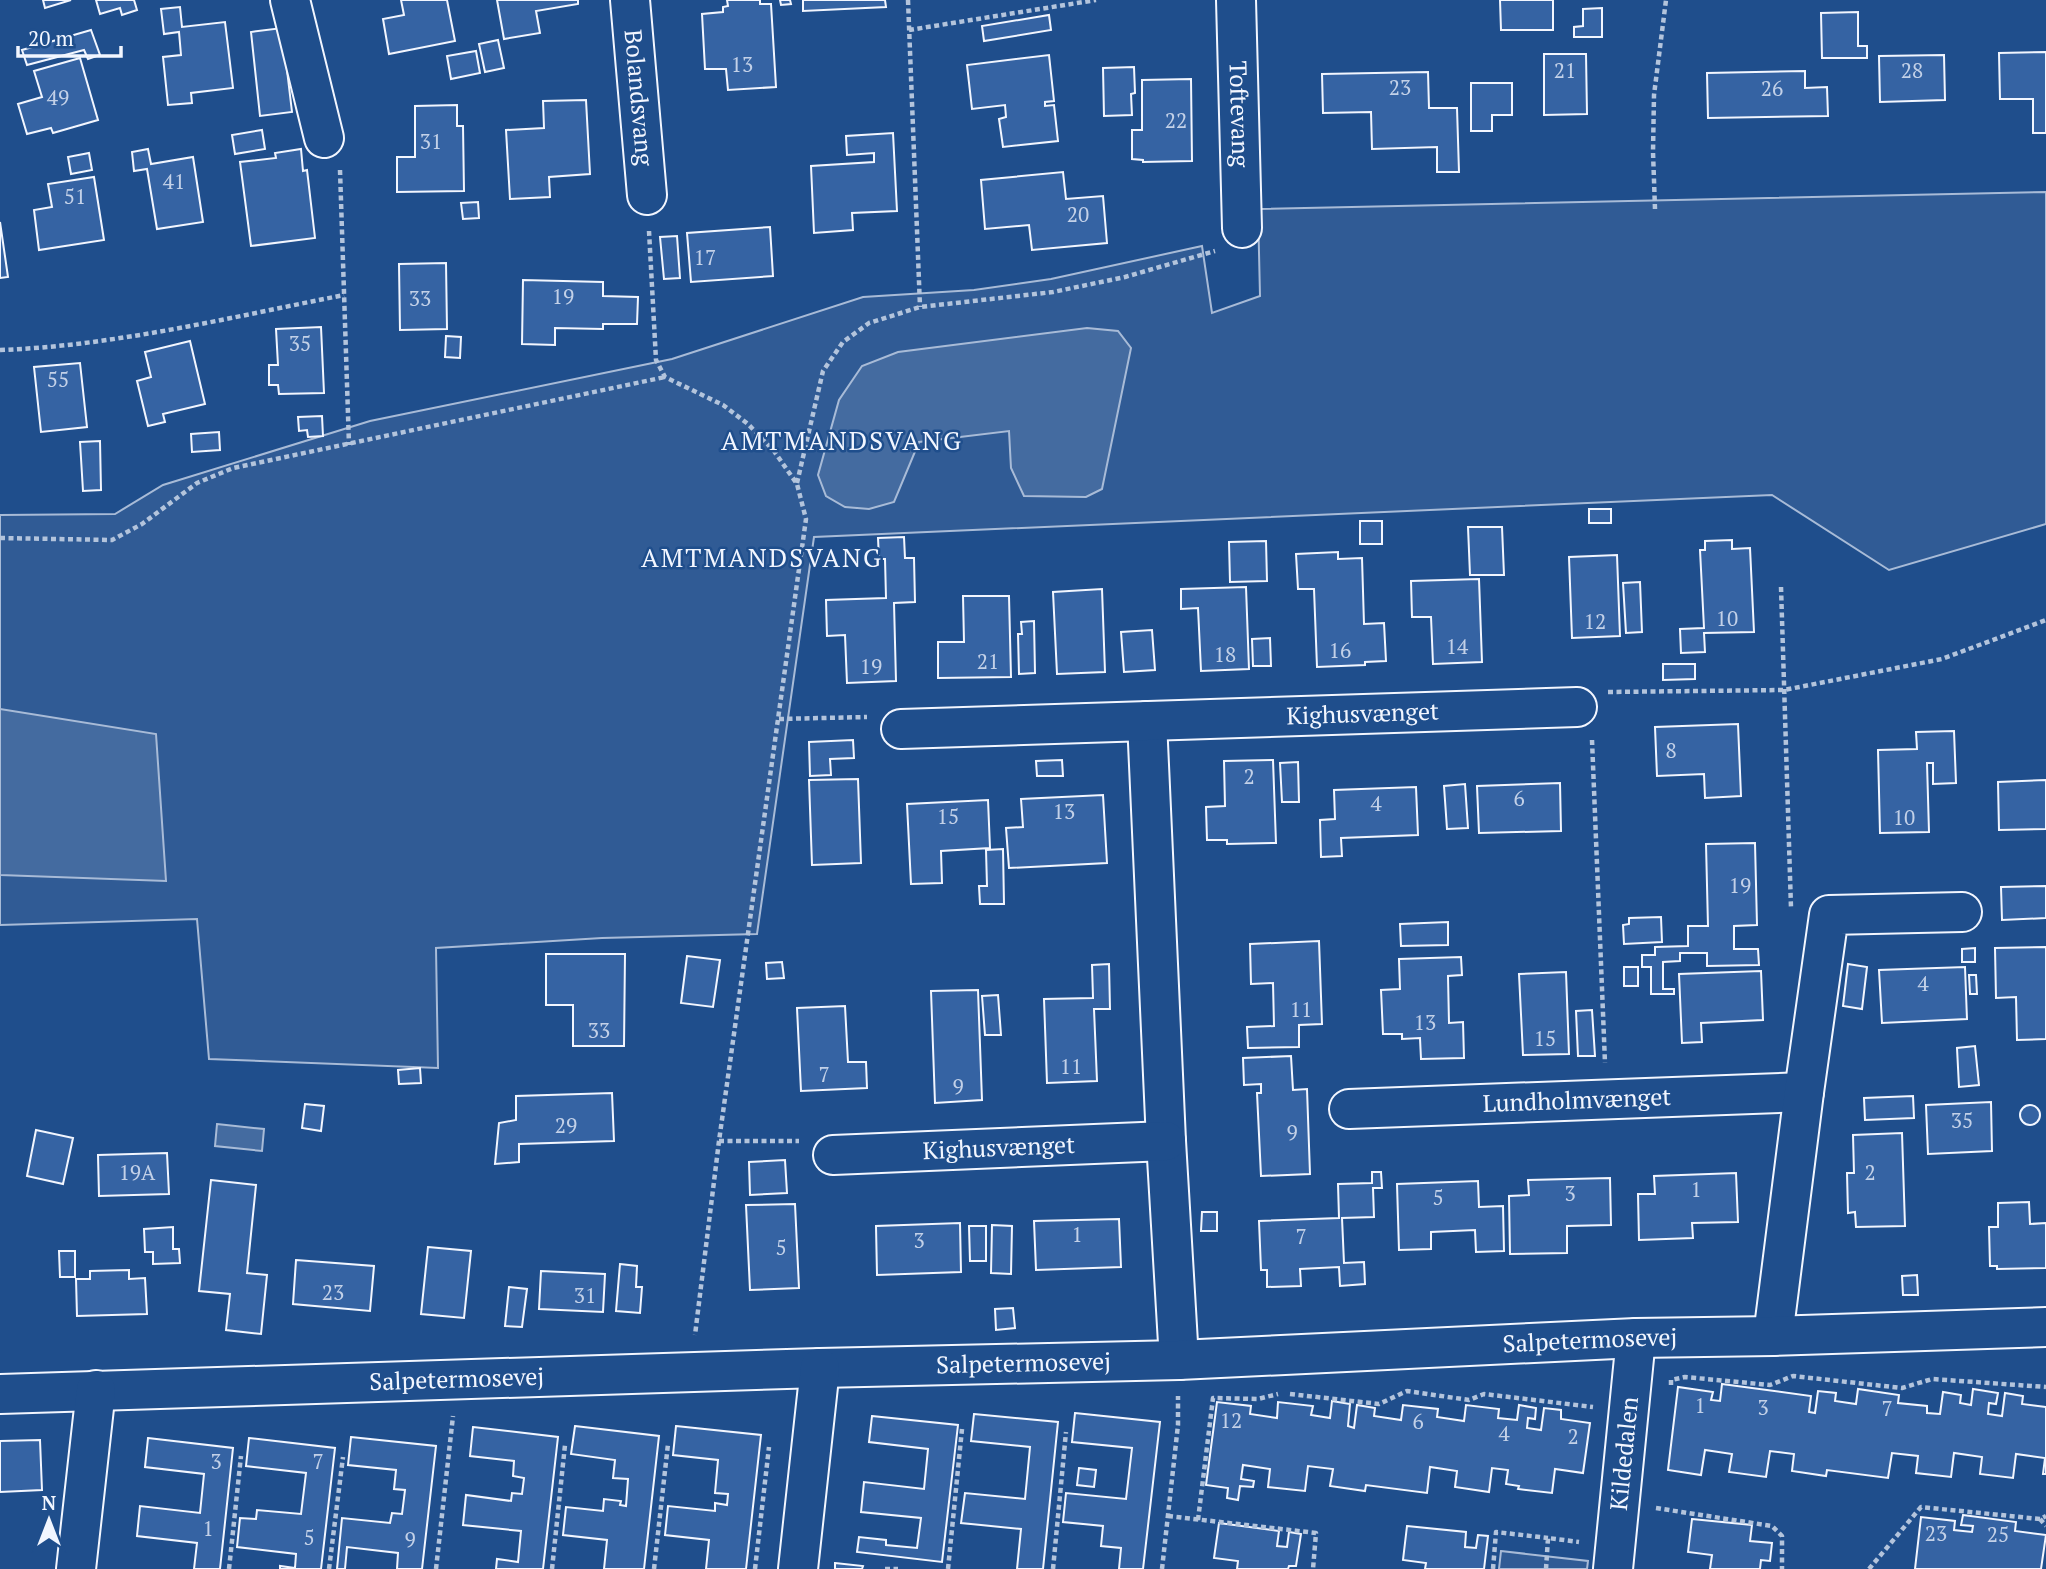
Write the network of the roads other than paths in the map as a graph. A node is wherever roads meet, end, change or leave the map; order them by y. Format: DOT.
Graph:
graph roads {
  1 [pos="290,0"];
  2 [pos="629,0"];
  3 [pos="1237,0"];
  4 [pos="324,138"];
  5 [pos="647,195"];
  6 [pos="1242,228"];
  7 [pos="1577,707"];
  8 [pos="1147,721"];
  9 [pos="901,729"];
  10 [pos="1962,912"];
  11 [pos="1804,1092"];
  12 [pos="1349,1109"];
  13 [pos="1166,1141"];
  14 [pos="833,1155"];
  15 [pos="2046,1326"];
  16 [pos="1773,1336"];
  17 [pos="1636,1338"];
  18 [pos="1179,1360"];
  19 [pos="820,1368"];
  20 [pos="96,1390"];
  21 [pos="0,1394"];
  22 [pos="76,1569"];
  23 [pos="798,1569"];
  24 [pos="1613,1569"];
  1 -- 4 [label="street"];
  2 -- 5 [label="street, Bolandsvang"];
  3 -- 6 [label="street, Toftevang"];
  7 -- 8 [label="street, Kighusvænget"];
  8 -- 9 [label="street, Kighusvænget"];
  8 -- 13 [label="street"];
  10 -- 11 [label="street"];
  11 -- 12 [label="street, Lundholmvænget"];
  11 -- 16 [label="street"];
  13 -- 14 [label="street, Kighusvænget"];
  13 -- 18 [label="street"];
  15 -- 16 [label="street, Salpetermosevej"];
  16 -- 17 [label="street, Salpetermosevej"];
  17 -- 18 [label="street, Salpetermosevej"];
  17 -- 24 [label="street, Kildedalen"];
  18 -- 19 [label="street, Salpetermosevej"];
  19 -- 20 [label="street, Salpetermosevej"];
  19 -- 23 [label="street"];
  20 -- 21 [label="street, Salpetermosevej"];
  20 -- 22 [label="street"];
}
